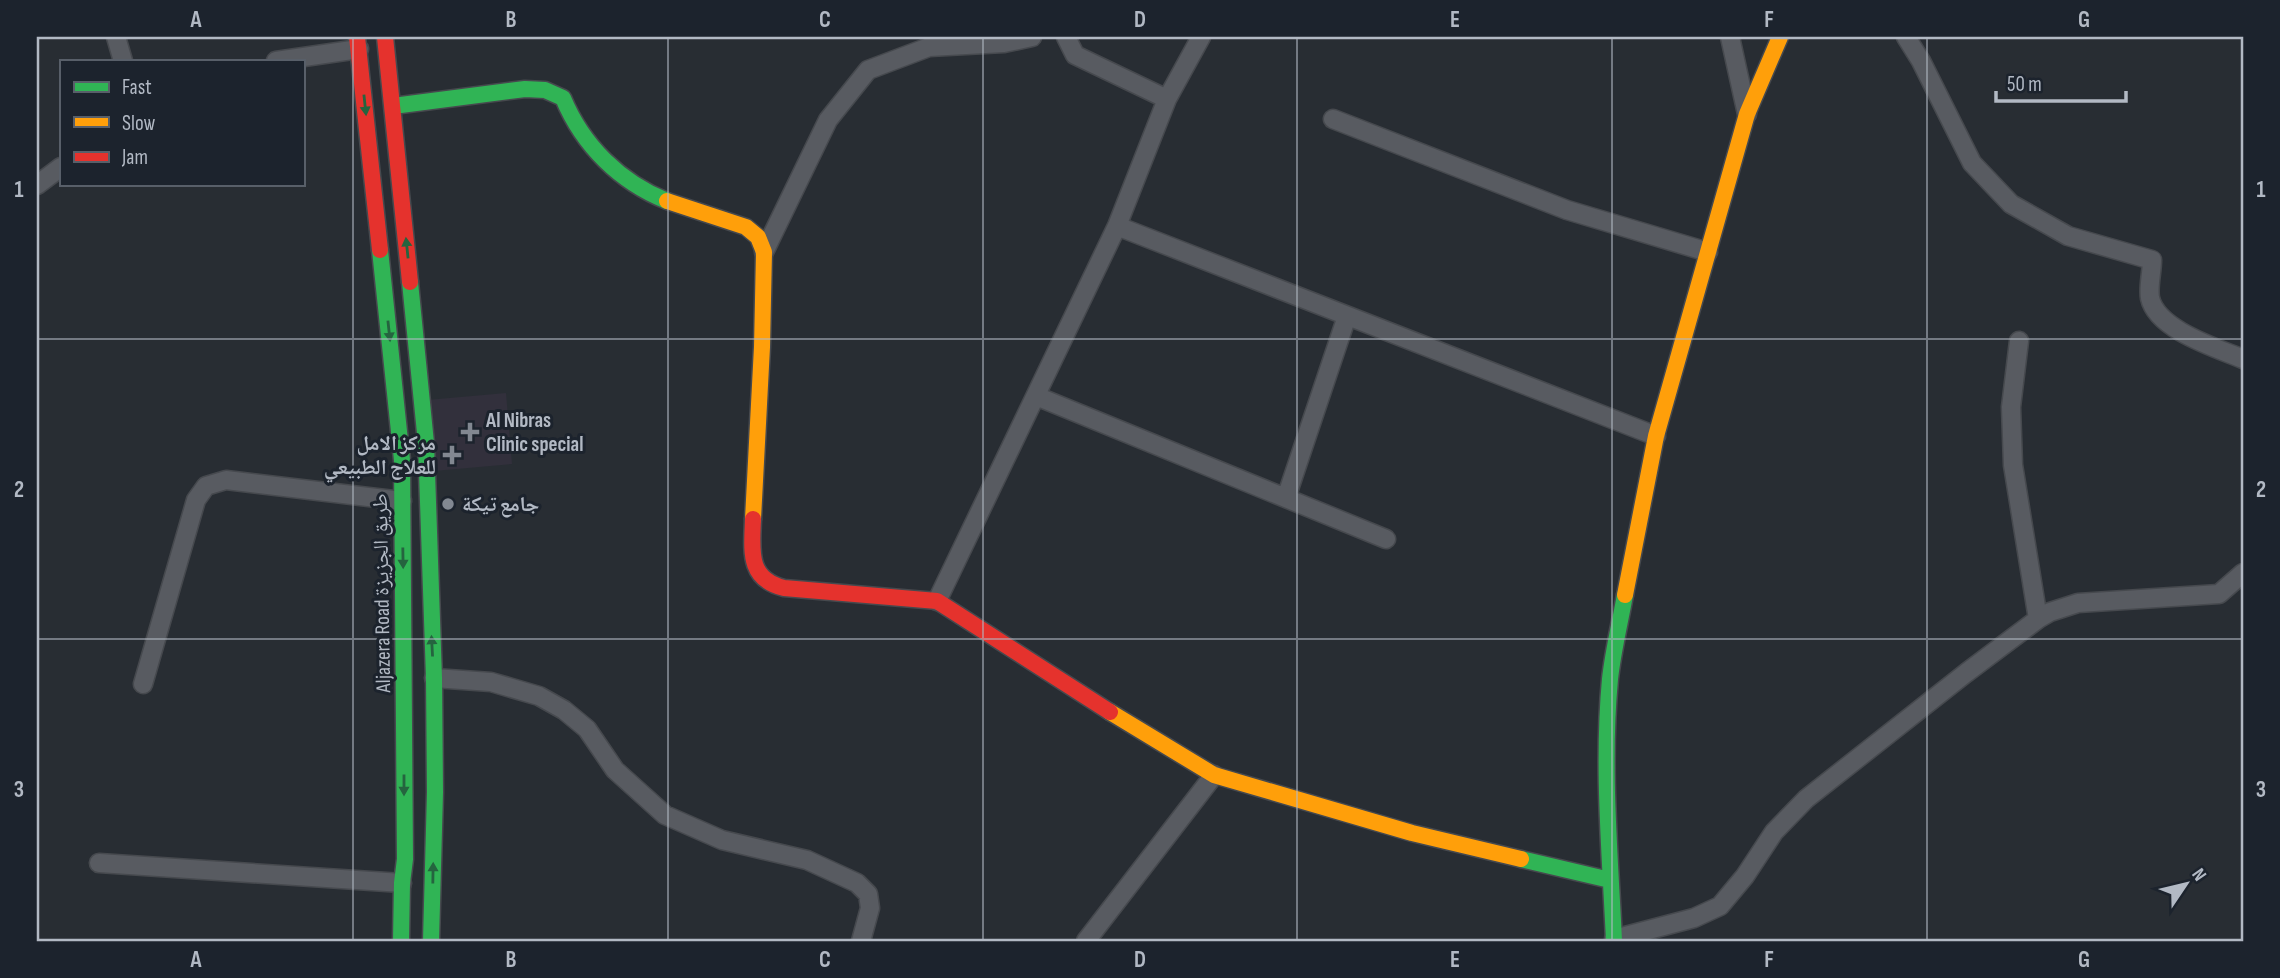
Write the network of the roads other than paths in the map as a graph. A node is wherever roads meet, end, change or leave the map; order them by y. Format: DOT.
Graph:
graph roads {
  1 [pos="116,37"];
  2 [pos="385,37"];
  3 [pos="1032,37"];
  4 [pos="1066,37"];
  5 [pos="1201,37"];
  6 [pos="1730,37"];
  7 [pos="1780,37"];
  8 [pos="1906,37"];
  9 [pos="358,43"];
  10 [pos="123,60"];
  11 [pos="281,60"];
  12 [pos="1167,99"];
  13 [pos="393,106"];
  14 [pos="1747,114"];
  15 [pos="1333,120"];
  16 [pos="60,168"];
  17 [pos="37,185"];
  18 [pos="1117,226"];
  19 [pos="764,252"];
  20 [pos="1708,253"];
  21 [pos="1347,316"];
  22 [pos="2020,341"];
  23 [pos="2243,359"];
  24 [pos="1036,396"];
  25 [pos="1656,436"];
  26 [pos="1286,498"];
  27 [pos="402,501"];
  28 [pos="1386,540"];
  29 [pos="2243,573"];
  30 [pos="937,601"];
  31 [pos="2038,619"];
  32 [pos="434,678"];
  33 [pos="143,684"];
  34 [pos="1214,775"];
  35 [pos="99,863"];
  36 [pos="1610,880"];
  37 [pos="402,883"];
  38 [pos="1090,939"];
  39 [pos="1614,940"];
  40 [pos="401,941"];
  41 [pos="431,941"];
  42 [pos="862,941"];
  1 -- 10 [label="street"];
  2 -- 13 [label="street"];
  3 -- 19 [label="street"];
  4 -- 12 [label="street"];
  5 -- 12 [label="street"];
  6 -- 14 [label="street"];
  7 -- 14 [label="street"];
  8 -- 23 [label="street"];
  9 -- 11 [label="street"];
  9 -- 27 [label="street, Aljazera Road طريق الجزيزة, one-way"];
  12 -- 18 [label="street"];
  13 -- 19 [label="street"];
  32 -- 13 [label="street, one-way"];
  14 -- 20 [label="street"];
  15 -- 20 [label="street"];
  16 -- 17 [label="street"];
  18 -- 21 [label="street"];
  18 -- 24 [label="street"];
  19 -- 30 [label="street"];
  20 -- 25 [label="street"];
  21 -- 25 [label="street"];
  21 -- 26 [label="street"];
  22 -- 31 [label="street"];
  24 -- 26 [label="street"];
  24 -- 30 [label="street"];
  25 -- 36 [label="street"];
  26 -- 28 [label="street"];
  27 -- 33 [label="street"];
  27 -- 37 [label="street, Aljazera Road طريق الجزيزة, one-way"];
  29 -- 31 [label="street"];
  30 -- 34 [label="street"];
  31 -- 39 [label="street"];
  41 -- 32 [label="street, one-way"];
  32 -- 42 [label="street"];
  34 -- 36 [label="street"];
  34 -- 38 [label="street"];
  35 -- 37 [label="street"];
  36 -- 39 [label="street"];
  37 -- 40 [label="street, Aljazera Road طريق الجزيزة"];
}
